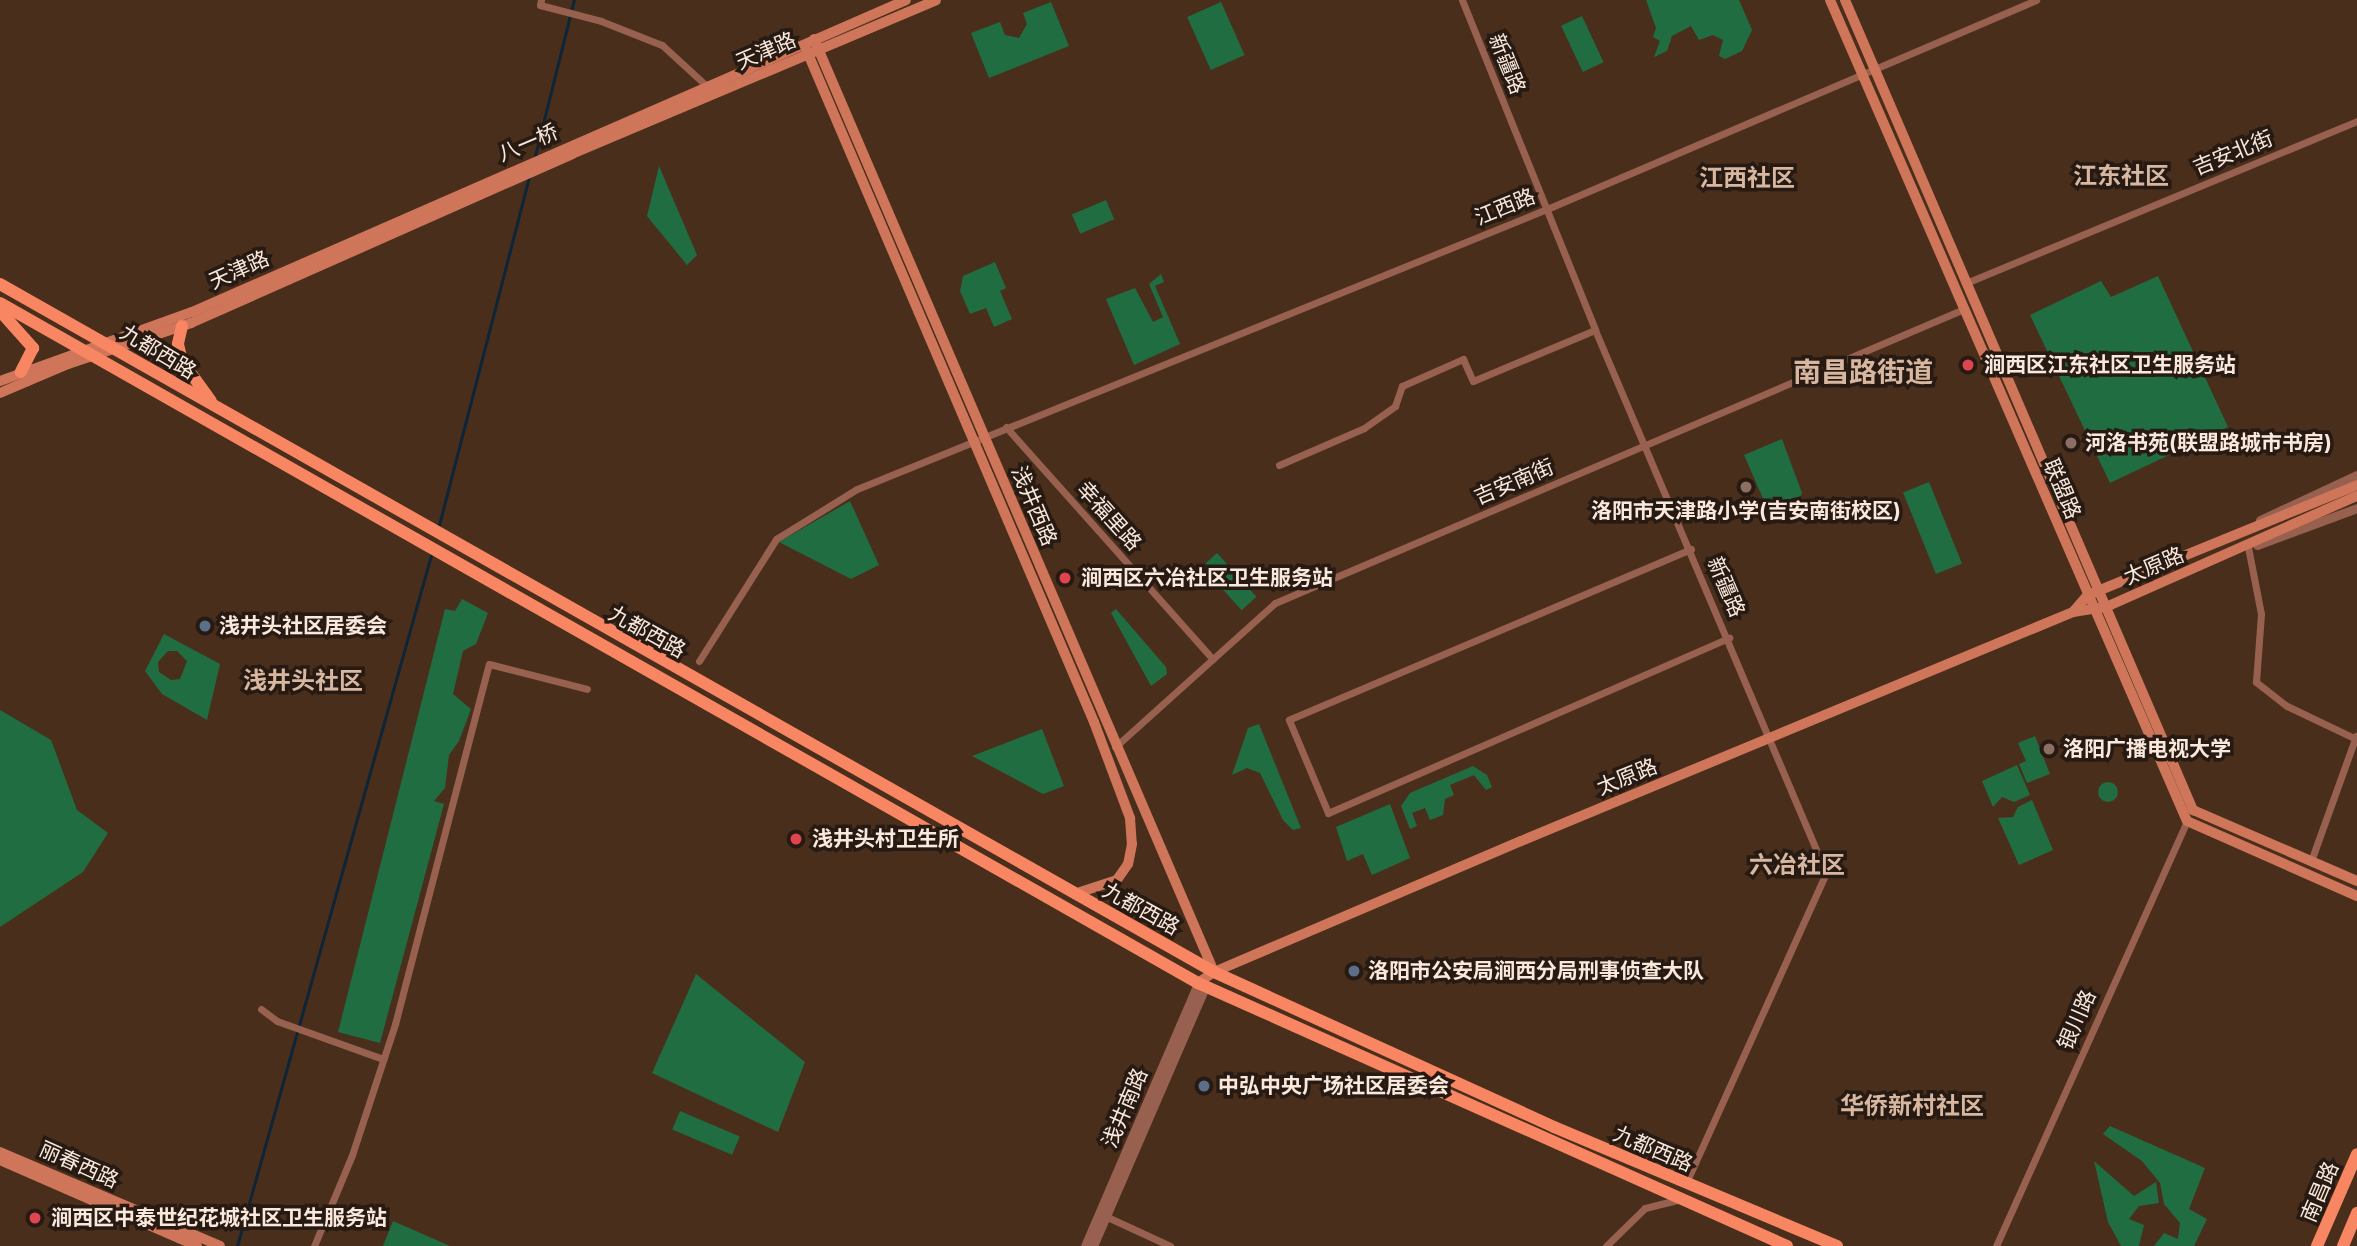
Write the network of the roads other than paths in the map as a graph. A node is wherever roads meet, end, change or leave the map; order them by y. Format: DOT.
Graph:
graph roads {
  1 [pos="541,0"];
  2 [pos="906,0"];
  3 [pos="936,0"];
  4 [pos="1462,0"];
  5 [pos="1830,0"];
  6 [pos="1845,0"];
  7 [pos="2036,0"];
  8 [pos="809,41"];
  9 [pos="814,52"];
  10 [pos="1875,69"];
  11 [pos="1862,73"];
  12 [pos="707,83"];
  13 [pos="713,95"];
  14 [pos="2357,121"];
  15 [pos="582,141"];
  16 [pos="572,154"];
  17 [pos="489,181"];
  18 [pos="484,192"];
  19 [pos="1547,209"];
  20 [pos="1966,282"];
  21 [pos="0,284"];
  22 [pos="0,303"];
  23 [pos="1964,309"];
  24 [pos="0,311"];
  25 [pos="182,326"];
  26 [pos="1595,330"];
  27 [pos="111,346"];
  28 [pos="83,350"];
  29 [pos="95,357"];
  30 [pos="20,372"];
  31 [pos="0,381"];
  32 [pos="0,393"];
  33 [pos="223,414"];
  34 [pos="1006,427"];
  35 [pos="978,438"];
  36 [pos="1645,444"];
  37 [pos="1279,465"];
  38 [pos="2357,475"];
  39 [pos="2357,485"];
  40 [pos="2357,496"];
  41 [pos="2357,508"];
  42 [pos="2239,531"];
  43 [pos="2248,547"];
  44 [pos="1691,549"];
  45 [pos="2099,590"];
  46 [pos="2088,595"];
  47 [pos="2106,607"];
  48 [pos="2073,612"];
  49 [pos="2094,612"];
  50 [pos="1728,638"];
  51 [pos="1213,659"];
  52 [pos="699,661"];
  53 [pos="587,689"];
  54 [pos="2355,737"];
  55 [pos="1771,738"];
  56 [pos="1115,747"];
  57 [pos="2193,810"];
  58 [pos="2186,821"];
  59 [pos="2311,861"];
  60 [pos="2357,881"];
  61 [pos="1074,894"];
  62 [pos="2357,896"];
  63 [pos="1214,971"];
  64 [pos="1201,985"];
  65 [pos="261,1009"];
  66 [pos="383,1059"];
  67 [pos="0,1152"];
  68 [pos="2357,1154"];
  69 [pos="0,1160"];
  70 [pos="1685,1184"];
  71 [pos="1677,1200"];
  72 [pos="2357,1213"];
  73 [pos="1103,1215"];
  74 [pos="214,1244"];
  75 [pos="197,1246"];
  76 [pos="314,1246"];
  77 [pos="1085,1246"];
  78 [pos="1093,1246"];
  79 [pos="1170,1246"];
  80 [pos="1606,1246"];
  81 [pos="1787,1246"];
  82 [pos="1837,1246"];
  83 [pos="1996,1246"];
  84 [pos="2317,1246"];
  85 [pos="2343,1246"];
  1 -- 12 [label="street"];
  2 -- 8 [label="main road, 天津路"];
  3 -- 9 [label="main road, 天津路"];
  4 -- 19 [label="street, 新疆路"];
  5 -- 11 [label="main road, 联盟路"];
  6 -- 10 [label="main road, 联盟路"];
  7 -- 10 [label="street, 江西路"];
  8 -- 9 [label="main road, 浅井西路"];
  8 -- 12 [label="main road, 天津路"];
  9 -- 13 [label="main road, 天津路"];
  9 -- 35 [label="main road, 浅井西路"];
  10 -- 11 [label="street, 江西路"];
  10 -- 20 [label="main road, 联盟路"];
  11 -- 19 [label="street, 江西路"];
  11 -- 23 [label="main road, 联盟路"];
  12 -- 13 [label="street"];
  12 -- 15 [label="main road, 天津路"];
  13 -- 16 [label="main road, 天津路"];
  14 -- 20 [label="street, 吉安北街"];
  15 -- 17 [label="main road, 八一桥"];
  16 -- 18 [label="main road, 八一桥"];
  17 -- 27 [label="main road, 天津路"];
  18 -- 25 [label="main road, 天津路"];
  19 -- 26 [label="street, 新疆路"];
  19 -- 34 [label="street, 江西路"];
  20 -- 45 [label="main road, 联盟路"];
  21 -- 27 [label="main road, 九都西路"];
  22 -- 28 [label="main road, 九都西路"];
  23 -- 36 [label="street, 吉安南街"];
  23 -- 46 [label="main road, 联盟路"];
  24 -- 30 [label="main road"];
  25 -- 27 [label="main road, 天津路"];
  25 -- 33 [label="main road"];
  26 -- 36 [label="street, 新疆路"];
  26 -- 37 [label="street"];
  27 -- 28 [label="main road, 天津路"];
  27 -- 29 [label="main road, 天津路"];
  27 -- 33 [label="main road, 九都西路"];
  28 -- 29 [label="main road, 九都西路"];
  28 -- 30 [label="main road, 天津路"];
  29 -- 32 [label="main road, 天津路"];
  29 -- 64 [label="main road, 九都西路"];
  30 -- 31 [label="main road, 天津路"];
  33 -- 61 [label="main road, 九都西路"];
  34 -- 35 [label="street, 江西路"];
  34 -- 51 [label="street, 幸福里路"];
  35 -- 52 [label="street, 江西路"];
  35 -- 56 [label="main road, 浅井西路"];
  35 -- 61 [label="main road, 浅井西路"];
  36 -- 44 [label="street, 新疆路"];
  36 -- 51 [label="street, 吉安南街"];
  38 -- 42 [label="street, 太原路"];
  39 -- 42 [label="main road, 太原路"];
  40 -- 43 [label="main road, 太原路"];
  41 -- 43 [label="street, 太原路"];
  42 -- 45 [label="main road, 太原路"];
  43 -- 47 [label="main road, 太原路"];
  43 -- 54 [label="street"];
  44 -- 50 [label="street, 新疆路"];
  44 -- 50 [label="street"];
  45 -- 46 [label="main road, 太原路"];
  45 -- 47 [label="main road, 联盟路"];
  46 -- 48 [label="main road, 太原路"];
  46 -- 49 [label="main road, 联盟路"];
  47 -- 49 [label="main road, 太原路"];
  47 -- 57 [label="main road, 联盟路"];
  48 -- 49 [label="main road, 太原路"];
  48 -- 55 [label="main road, 太原路"];
  49 -- 58 [label="main road, 联盟路"];
  50 -- 55 [label="street, 新疆路"];
  51 -- 56 [label="street, 吉安南街"];
  53 -- 66 [label="street"];
  54 -- 59 [label="street"];
  55 -- 63 [label="main road, 太原路"];
  55 -- 70 [label="street, 新疆路"];
  56 -- 63 [label="main road, 浅井西路"];
  57 -- 58 [label="street, 银川路"];
  57 -- 59 [label="main road"];
  58 -- 62 [label="main road"];
  58 -- 83 [label="street, 银川路"];
  59 -- 60 [label="main road"];
  61 -- 63 [label="main road, 九都西路"];
  63 -- 64 [label="main road, 太原路"];
  63 -- 70 [label="main road, 九都西路"];
  64 -- 71 [label="main road, 九都西路"];
  64 -- 73 [label="street, 浅井南路"];
  65 -- 66 [label="street"];
  66 -- 76 [label="street"];
  67 -- 74 [label="main road, 丽春西路"];
  68 -- 84 [label="main road, 南昌路"];
  69 -- 75 [label="main road, 丽春西路"];
  70 -- 82 [label="main road, 九都西路"];
  71 -- 80 [label="street"];
  71 -- 81 [label="main road, 九都西路"];
  72 -- 85 [label="main road, 南昌路"];
  73 -- 77 [label="street, 浅井南路"];
  73 -- 78 [label="street, 浅井南路"];
  73 -- 79 [label="street"];
}
